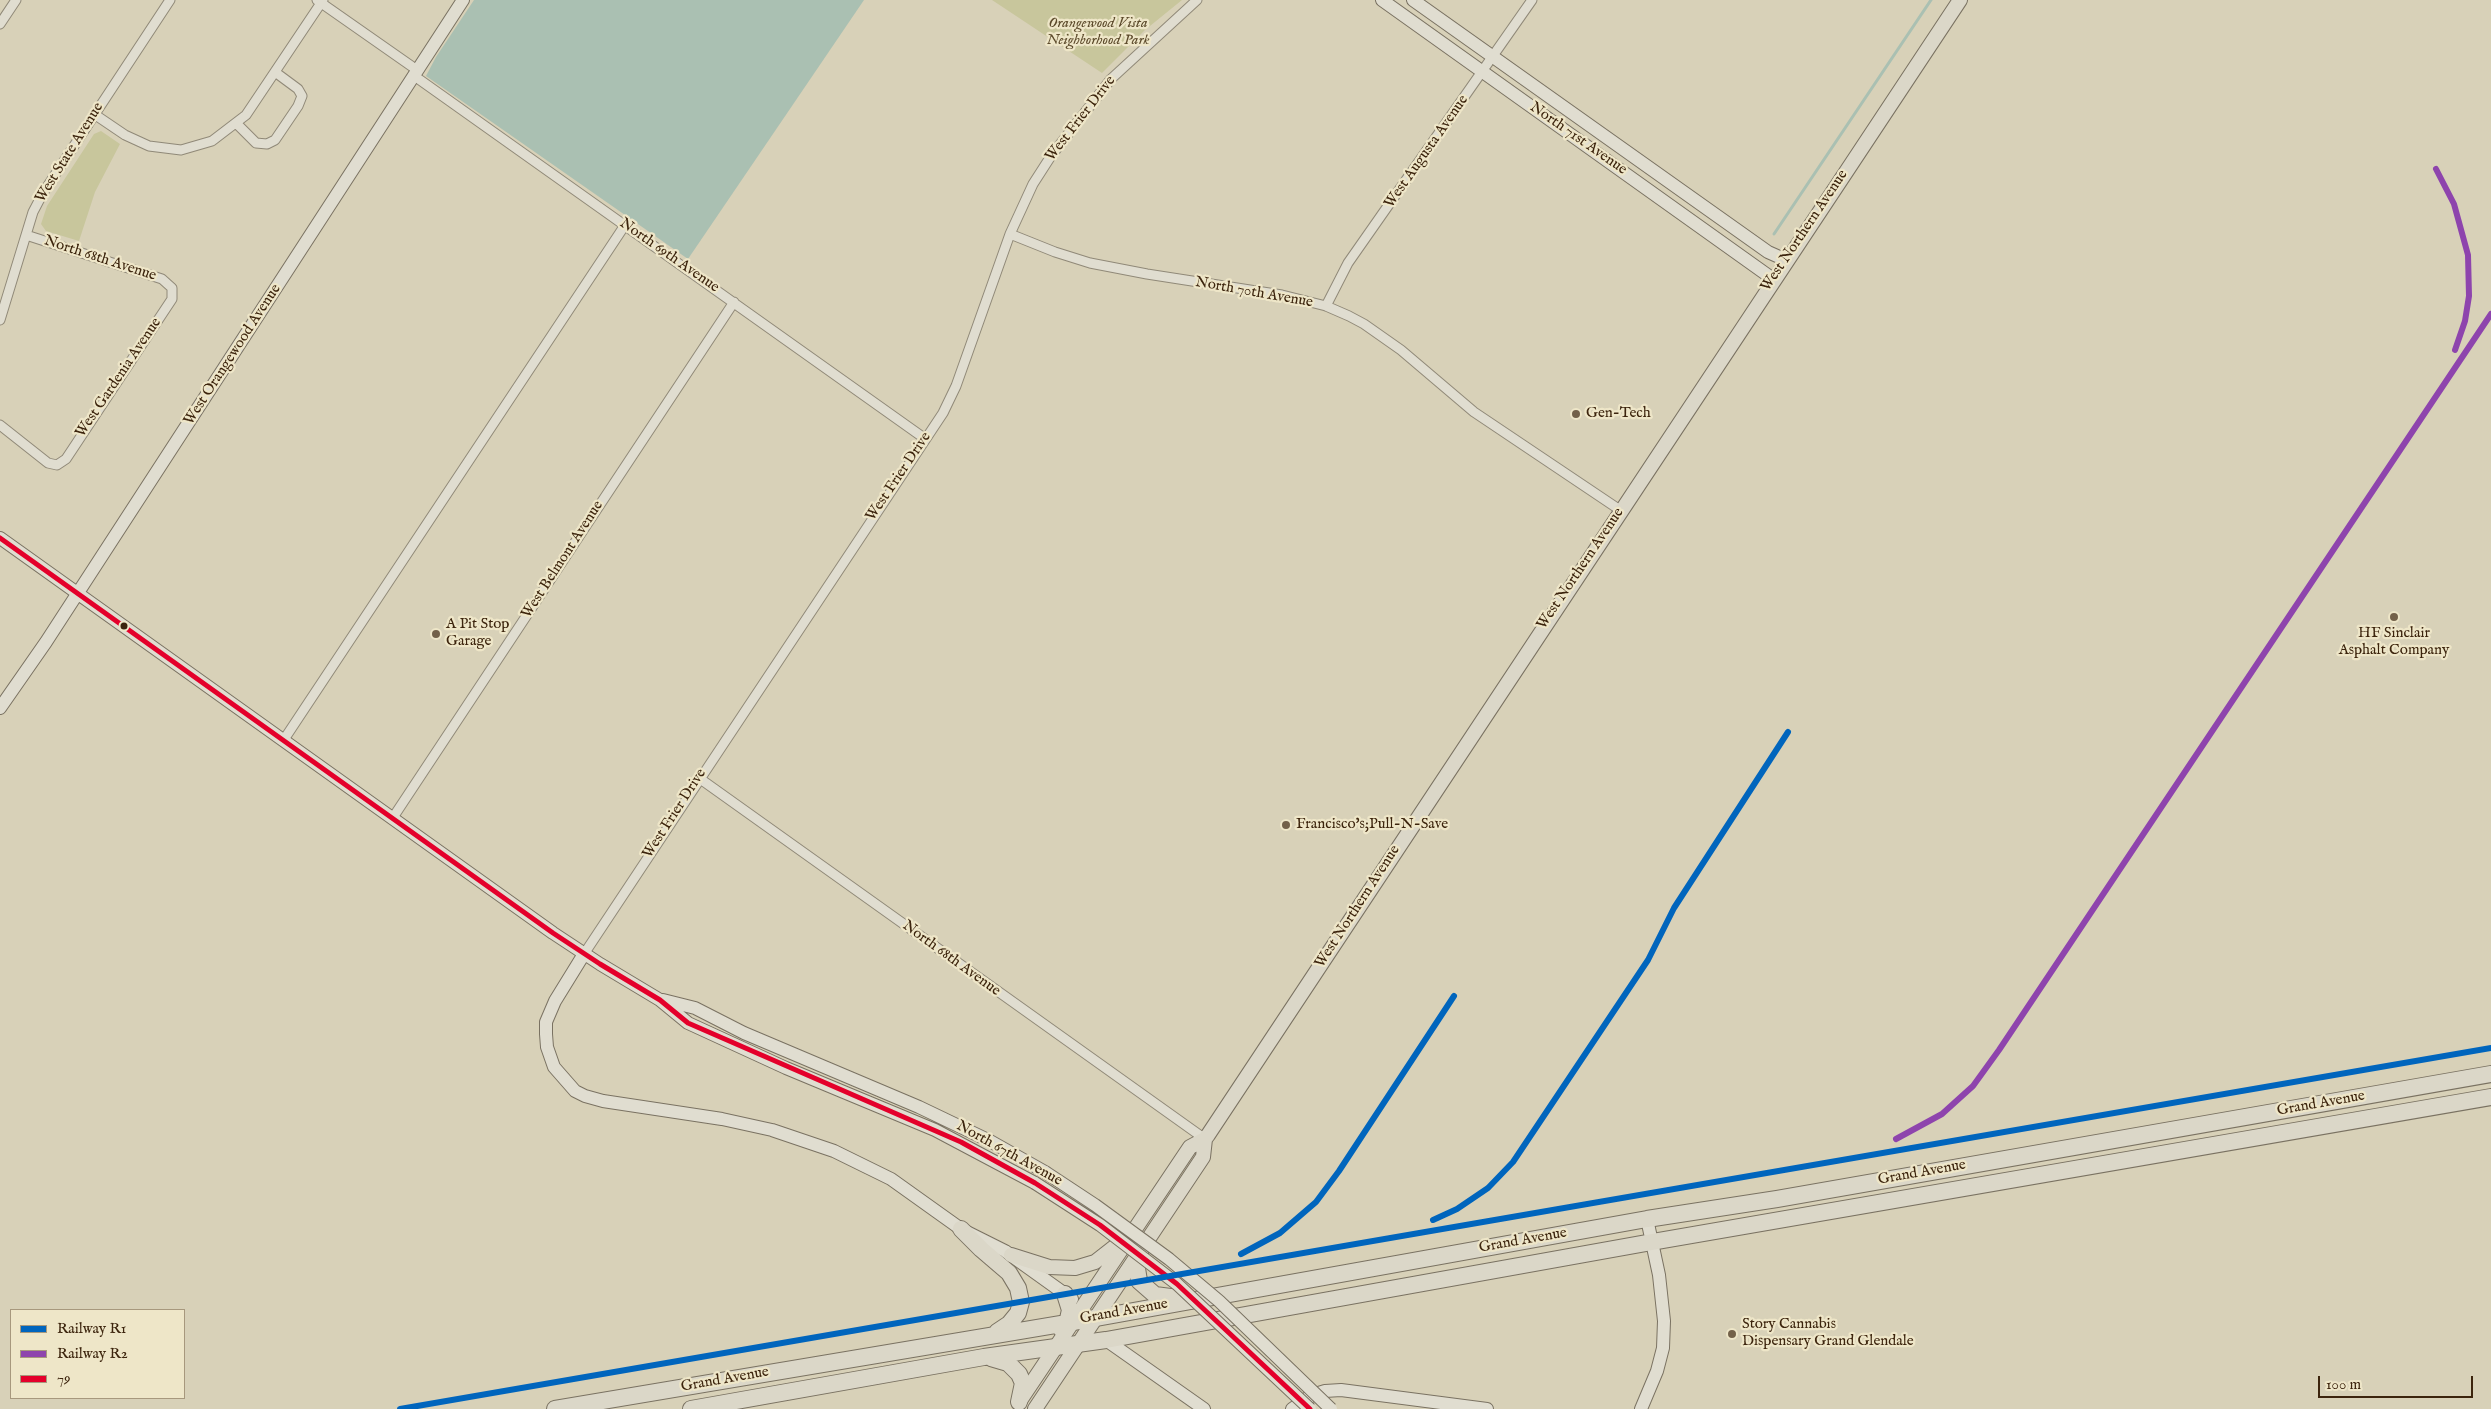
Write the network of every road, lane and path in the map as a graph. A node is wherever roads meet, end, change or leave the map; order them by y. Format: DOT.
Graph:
graph roads {
  1 [pos="16,0"];
  2 [pos="170,0"];
  3 [pos="463,0"];
  4 [pos="1197,0"];
  5 [pos="1382,0"];
  6 [pos="1413,0"];
  7 [pos="1532,0"];
  8 [pos="1960,0"];
  9 [pos="320,1"];
  10 [pos="0,24"];
  11 [pos="1494,57"];
  12 [pos="274,72"];
  13 [pos="415,72"];
  14 [pos="1483,72"];
  15 [pos="94,114"];
  16 [pos="237,124"];
  17 [pos="624,225"];
  18 [pos="1010,234"];
  19 [pos="26,235"];
  20 [pos="1786,260"];
  21 [pos="1773,279"];
  22 [pos="172,288"];
  23 [pos="734,302"];
  24 [pos="1326,306"];
  25 [pos="0,320"];
  26 [pos="0,425"];
  27 [pos="924,438"];
  28 [pos="1620,510"];
  29 [pos="0,538"];
  30 [pos="78,593"];
  31 [pos="0,708"];
  32 [pos="283,741"];
  33 [pos="699,778"];
  34 [pos="392,819"];
  35 [pos="584,954"];
  36 [pos="660,1000"];
  37 [pos="2491,1074"];
  38 [pos="2420,1087"];
  39 [pos="2491,1097"];
  40 [pos="2423,1109"];
  41 [pos="1205,1139"];
  42 [pos="1939,1171"];
  43 [pos="1943,1192"];
  44 [pos="1647,1219"];
  45 [pos="1140,1220"];
  46 [pos="961,1229"];
  47 [pos="1652,1242"];
  48 [pos="1141,1249"];
  49 [pos="1011,1255"];
  50 [pos="1094,1289"];
  51 [pos="1065,1294"];
  52 [pos="1208,1297"];
  53 [pos="1082,1307"];
  54 [pos="1096,1318"];
  55 [pos="1069,1322"];
  56 [pos="996,1333"];
  57 [pos="1106,1340"];
  58 [pos="1078,1344"];
  59 [pos="1056,1347"];
  60 [pos="1036,1349"];
  61 [pos="984,1357"];
  62 [pos="1018,1406"];
  63 [pos="555,1409"];
  64 [pos="691,1409"];
  65 [pos="1035,1409"];
  66 [pos="1204,1409"];
  67 [pos="1292,1409"];
  68 [pos="1310,1409"];
  69 [pos="1331,1409"];
  70 [pos="1488,1409"];
  71 [pos="1641,1409"];
  1 -- 10 [label="street"];
  2 -- 15 [label="street, West State Avenue"];
  3 -- 13 [label="main road, West Orangewood Avenue"];
  4 -- 18 [label="street, West Frier Drive"];
  5 -- 14 [label="main road, North 71st Avenue"];
  6 -- 11 [label="main road, North 71st Avenue"];
  7 -- 11 [label="street, West Augusta Avenue"];
  8 -- 20 [label="main road, West Northern Avenue"];
  9 -- 12 [label="street"];
  9 -- 13 [label="street, North 69th Avenue"];
  11 -- 14 [label="street, West Augusta Avenue"];
  11 -- 20 [label="main road, North 71st Avenue"];
  12 -- 16 [label="street"];
  12 -- 16 [label="street"];
  13 -- 17 [label="street, North 69th Avenue"];
  13 -- 30 [label="main road, West Orangewood Avenue"];
  14 -- 21 [label="main road, North 71st Avenue"];
  14 -- 24 [label="street, West Augusta Avenue"];
  15 -- 16 [label="street"];
  15 -- 19 [label="street, West State Avenue"];
  17 -- 23 [label="street, North 69th Avenue"];
  17 -- 32 [label="street"];
  18 -- 24 [label="street, North 70th Avenue"];
  18 -- 27 [label="street, West Frier Drive"];
  19 -- 22 [label="street, North 68th Avenue"];
  19 -- 25 [label="street, West State Avenue"];
  20 -- 21 [label="main road, West Northern Avenue"];
  21 -- 28 [label="main road, West Northern Avenue"];
  22 -- 26 [label="street, West Gardenia Avenue"];
  23 -- 27 [label="street, North 69th Avenue"];
  23 -- 34 [label="street, West Belmont Avenue"];
  24 -- 28 [label="street, North 70th Avenue"];
  27 -- 33 [label="street, West Frier Drive"];
  28 -- 41 [label="main road, West Northern Avenue"];
  29 -- 30 [label="main road, North 67th Avenue"];
  30 -- 31 [label="main road, West Orangewood Avenue"];
  30 -- 32 [label="main road, North 67th Avenue"];
  32 -- 34 [label="main road, North 67th Avenue"];
  33 -- 35 [label="street, West Frier Drive"];
  33 -- 41 [label="street, North 68th Avenue"];
  34 -- 35 [label="main road, North 67th Avenue"];
  35 -- 36 [label="main road, North 67th Avenue"];
  35 -- 46 [label="main road"];
  36 -- 68 [label="main road, North 67th Avenue, bridge"];
  36 -- 69 [label="main road, North 67th Avenue, bridge"];
  37 -- 38 [label="highway, Grand Avenue"];
  38 -- 40 [label="highway"];
  38 -- 42 [label="highway, Grand Avenue"];
  39 -- 40 [label="highway, Grand Avenue"];
  40 -- 43 [label="highway, Grand Avenue"];
  41 -- 45 [label="main road, West Northern Avenue"];
  41 -- 48 [label="main road, West Northern Avenue"];
  42 -- 43 [label="highway"];
  42 -- 44 [label="highway, Grand Avenue"];
  43 -- 47 [label="highway, Grand Avenue"];
  44 -- 47 [label="main road"];
  44 -- 52 [label="highway, Grand Avenue"];
  45 -- 49 [label="main road"];
  45 -- 50 [label="main road, West Northern Avenue"];
  46 -- 49 [label="main road"];
  46 -- 56 [label="highway"];
  47 -- 57 [label="highway, Grand Avenue"];
  47 -- 71 [label="main road"];
  48 -- 52 [label="highway"];
  48 -- 54 [label="main road, West Northern Avenue"];
  49 -- 51 [label="main road"];
  50 -- 53 [label="main road, West Northern Avenue"];
  50 -- 54 [label="main road"];
  51 -- 53 [label="main road"];
  51 -- 55 [label="highway"];
  52 -- 54 [label="highway, Grand Avenue"];
  53 -- 54 [label="main road"];
  53 -- 55 [label="main road, West Northern Avenue"];
  54 -- 55 [label="highway, Grand Avenue"];
  54 -- 57 [label="main road"];
  54 -- 58 [label="main road, West Northern Avenue"];
  55 -- 56 [label="highway, Grand Avenue"];
  55 -- 59 [label="main road, West Northern Avenue"];
  55 -- 60 [label="highway"];
  56 -- 63 [label="highway, Grand Avenue"];
  57 -- 58 [label="highway, Grand Avenue"];
  57 -- 66 [label="main road"];
  58 -- 59 [label="highway, Grand Avenue"];
  58 -- 65 [label="main road, West Northern Avenue"];
  59 -- 60 [label="highway, Grand Avenue"];
  59 -- 62 [label="main road, West Northern Avenue"];
  60 -- 61 [label="highway, Grand Avenue"];
  61 -- 62 [label="highway"];
  61 -- 64 [label="highway, Grand Avenue"];
  67 -- 70 [label="main road"];
}
